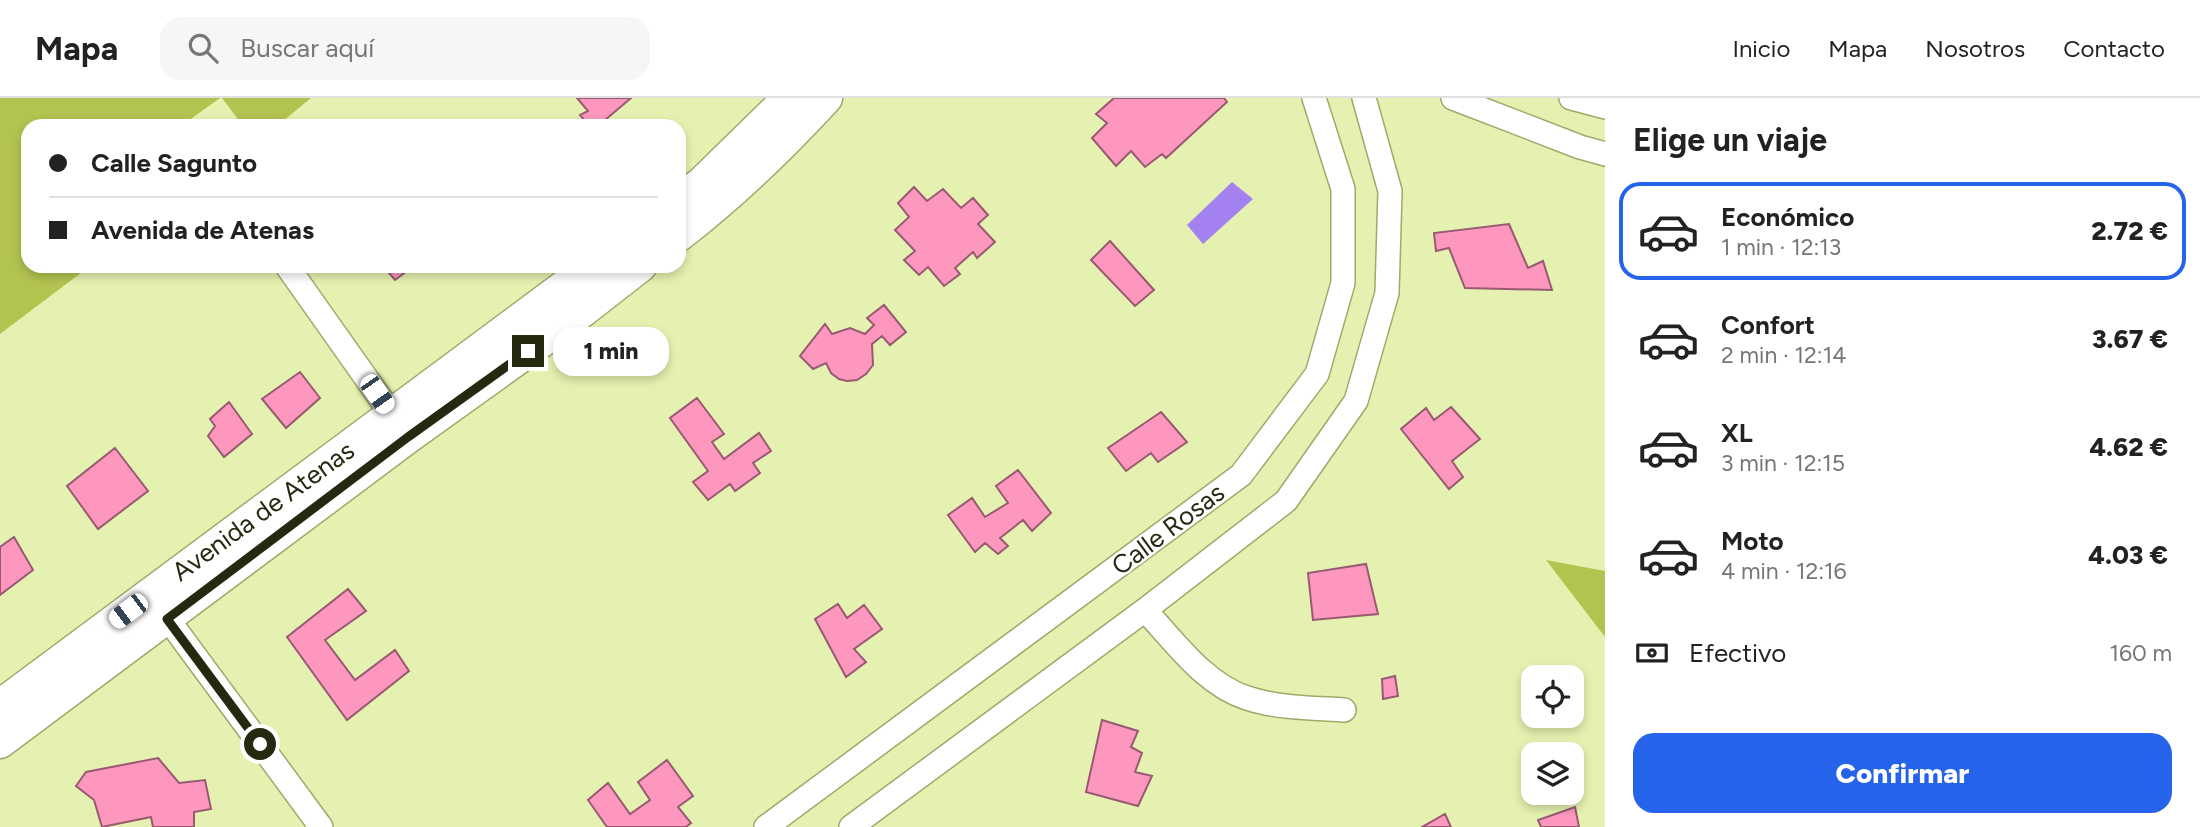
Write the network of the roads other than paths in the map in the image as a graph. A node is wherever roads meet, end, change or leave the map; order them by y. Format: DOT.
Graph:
graph roads {
  1 [pos="789,98"];
  2 [pos="826,98"];
  3 [pos="1314,98"];
  4 [pos="1364,98"];
  5 [pos="1453,98"];
  6 [pos="1571,98"];
  7 [pos="1605,107"];
  8 [pos="1605,154"];
  9 [pos="686,195"];
  10 [pos="686,230"];
  11 [pos="292,273"];
  12 [pos="584,273"];
  13 [pos="630,273"];
  14 [pos="400,426"];
  15 [pos="158,607"];
  16 [pos="1145,610"];
  17 [pos="0,706"];
  18 [pos="1344,710"];
  19 [pos="0,742"];
  20 [pos="321,827"];
  21 [pos="766,827"];
  22 [pos="851,827"];
  1 -- 9 [label="main road"];
  2 -- 10 [label="main road"];
  3 -- 21 [label="street, Calle Rosas"];
  4 -- 16 [label="street, Calle Rosas"];
  5 -- 8 [label="street"];
  6 -- 7 [label="street"];
  11 -- 14 [label="street"];
  12 -- 14 [label="main road, Avenida de Atenas"];
  13 -- 14 [label="main road, Avenida de Atenas"];
  14 -- 15 [label="main road, Avenida de Atenas"];
  15 -- 17 [label="main road, Avenida de Atenas"];
  15 -- 19 [label="main road, Avenida de Atenas"];
  15 -- 20 [label="street"];
  16 -- 18 [label="street"];
  16 -- 22 [label="street, Calle Rosas"];
}
